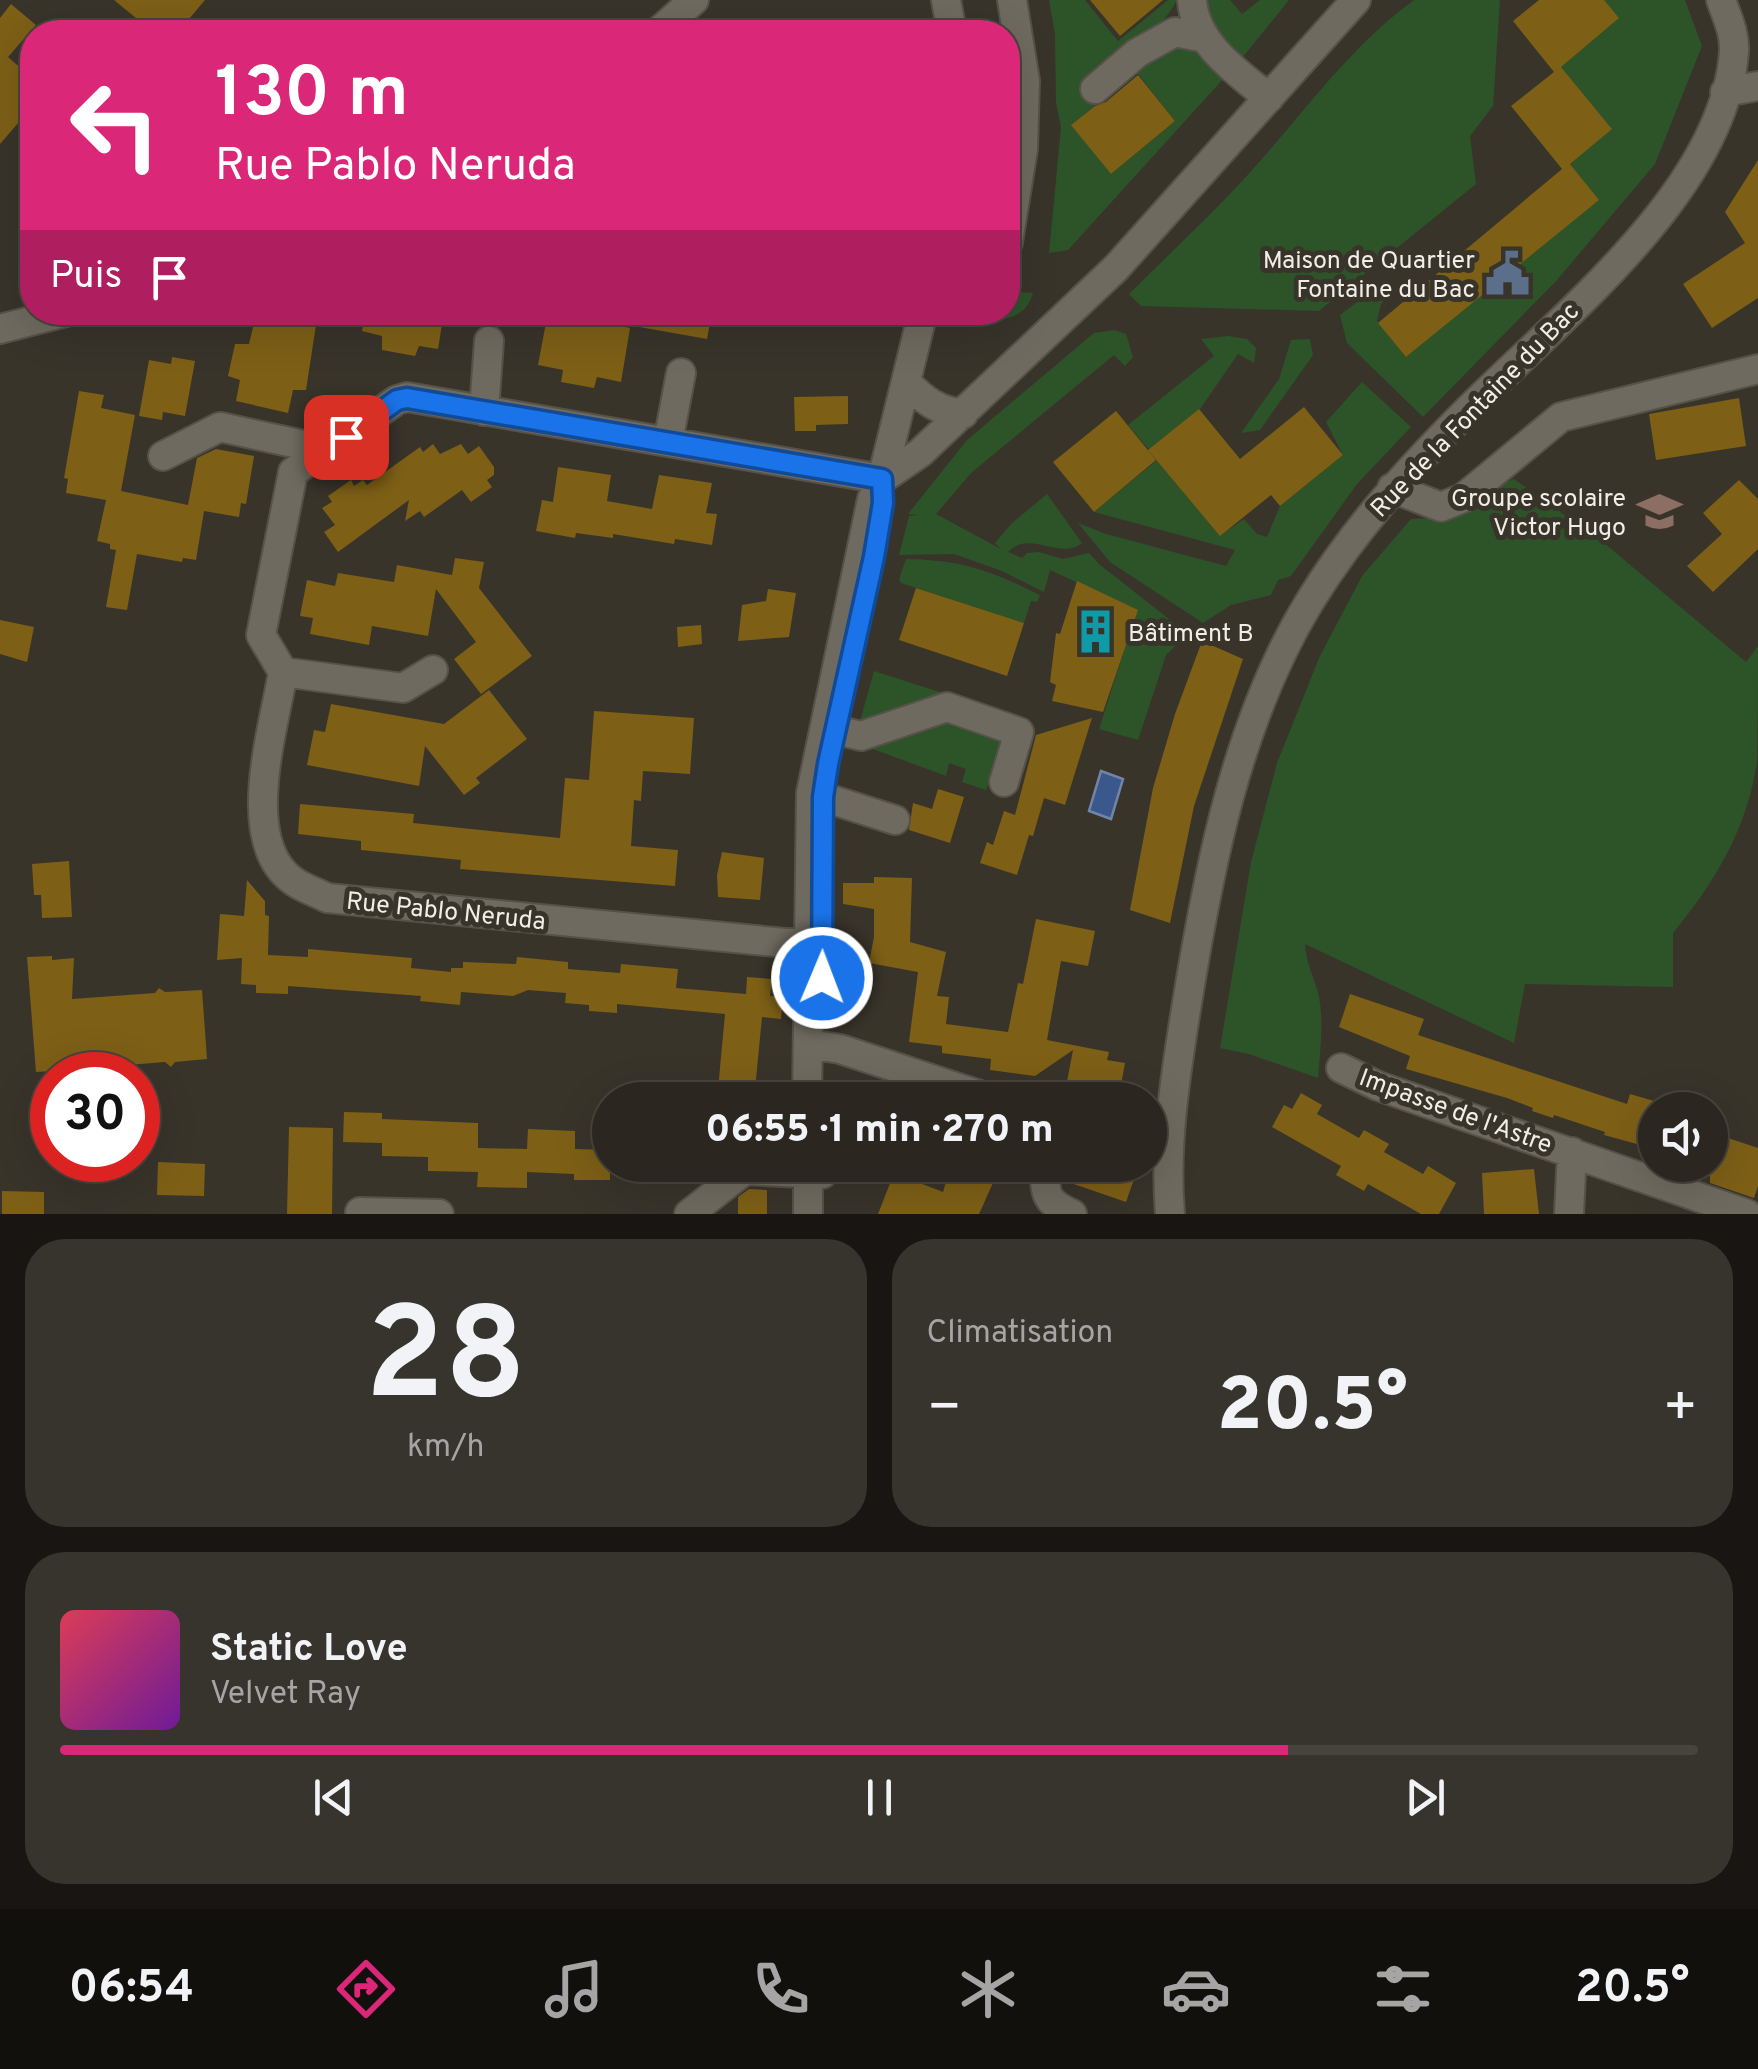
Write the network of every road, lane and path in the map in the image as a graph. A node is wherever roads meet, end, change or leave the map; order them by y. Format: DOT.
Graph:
graph roads {
  1 [pos="694,0"];
  2 [pos="1192,0"];
  3 [pos="1356,0"];
  4 [pos="1722,0"];
  5 [pos="672,20"];
  6 [pos="1206,38"];
  7 [pos="1020,50"];
  8 [pos="1758,86"];
  9 [pos="1095,89"];
  10 [pos="1726,92"];
  11 [pos="1269,98"];
  12 [pos="1020,173"];
  13 [pos="920,325"];
  14 [pos="489,341"];
  15 [pos="1758,369"];
  16 [pos="680,373"];
  17 [pos="907,383"];
  18 [pos="484,410"];
  19 [pos="963,414"];
  20 [pos="668,442"];
  21 [pos="326,450"];
  22 [pos="162,456"];
  23 [pos="882,479"];
  24 [pos="1392,488"];
  25 [pos="434,670"];
  26 [pos="283,672"];
  27 [pos="836,730"];
  28 [pos="1004,782"];
  29 [pos="823,797"];
  30 [pos="895,820"];
  31 [pos="815,943"];
  32 [pos="821,1046"];
  33 [pos="1341,1068"];
  34 [pos="808,1082"];
  35 [pos="822,1082"];
  36 [pos="940,1082"];
  37 [pos="1572,1152"];
  38 [pos="730,1182"];
  39 [pos="813,1182"];
  40 [pos="817,1182"];
  41 [pos="1045,1182"];
  42 [pos="360,1212"];
  43 [pos="439,1214"];
  44 [pos="689,1214"];
  45 [pos="808,1214"];
  46 [pos="822,1214"];
  47 [pos="1072,1214"];
  48 [pos="1170,1214"];
  49 [pos="1570,1214"];
  50 [pos="1747,1214"];
  1 -- 5 [label="street"];
  2 -- 6 [label="street"];
  3 -- 11 [label="street"];
  4 -- 10 [label="street, Rue de la Fontaine du Bac"];
  6 -- 9 [label="street"];
  6 -- 11 [label="street"];
  7 -- 12 [label="street"];
  8 -- 10 [label="street"];
  10 -- 24 [label="street, Rue de la Fontaine du Bac"];
  11 -- 19 [label="street"];
  13 -- 17 [label="street"];
  14 -- 18 [label="street"];
  15 -- 24 [label="street"];
  16 -- 20 [label="street"];
  17 -- 19 [label="street"];
  17 -- 23 [label="street"];
  18 -- 20 [label="street"];
  18 -- 21 [label="street"];
  19 -- 23 [label="street"];
  20 -- 23 [label="street"];
  21 -- 22 [label="street"];
  21 -- 26 [label="street"];
  23 -- 27 [label="street"];
  23 -- 31 [label="street"];
  24 -- 48 [label="street, Rue de la Fontaine du Bac"];
  25 -- 26 [label="street"];
  26 -- 31 [label="street, Rue Pablo Neruda"];
  27 -- 28 [label="street"];
  27 -- 29 [label="street"];
  29 -- 30 [label="street"];
  29 -- 31 [label="street"];
  31 -- 32 [label="street"];
  31 -- 34 [label="street"];
  32 -- 35 [label="street"];
  32 -- 36 [label="street"];
  33 -- 37 [label="street, Impasse de l'Astre"];
  37 -- 49 [label="street, Impasse de l'Astre"];
  37 -- 50 [label="street, Impasse de l'Astre"];
  38 -- 44 [label="street"];
  39 -- 45 [label="street"];
  40 -- 46 [label="street"];
  41 -- 47 [label="street"];
  42 -- 43 [label="street"];
}
